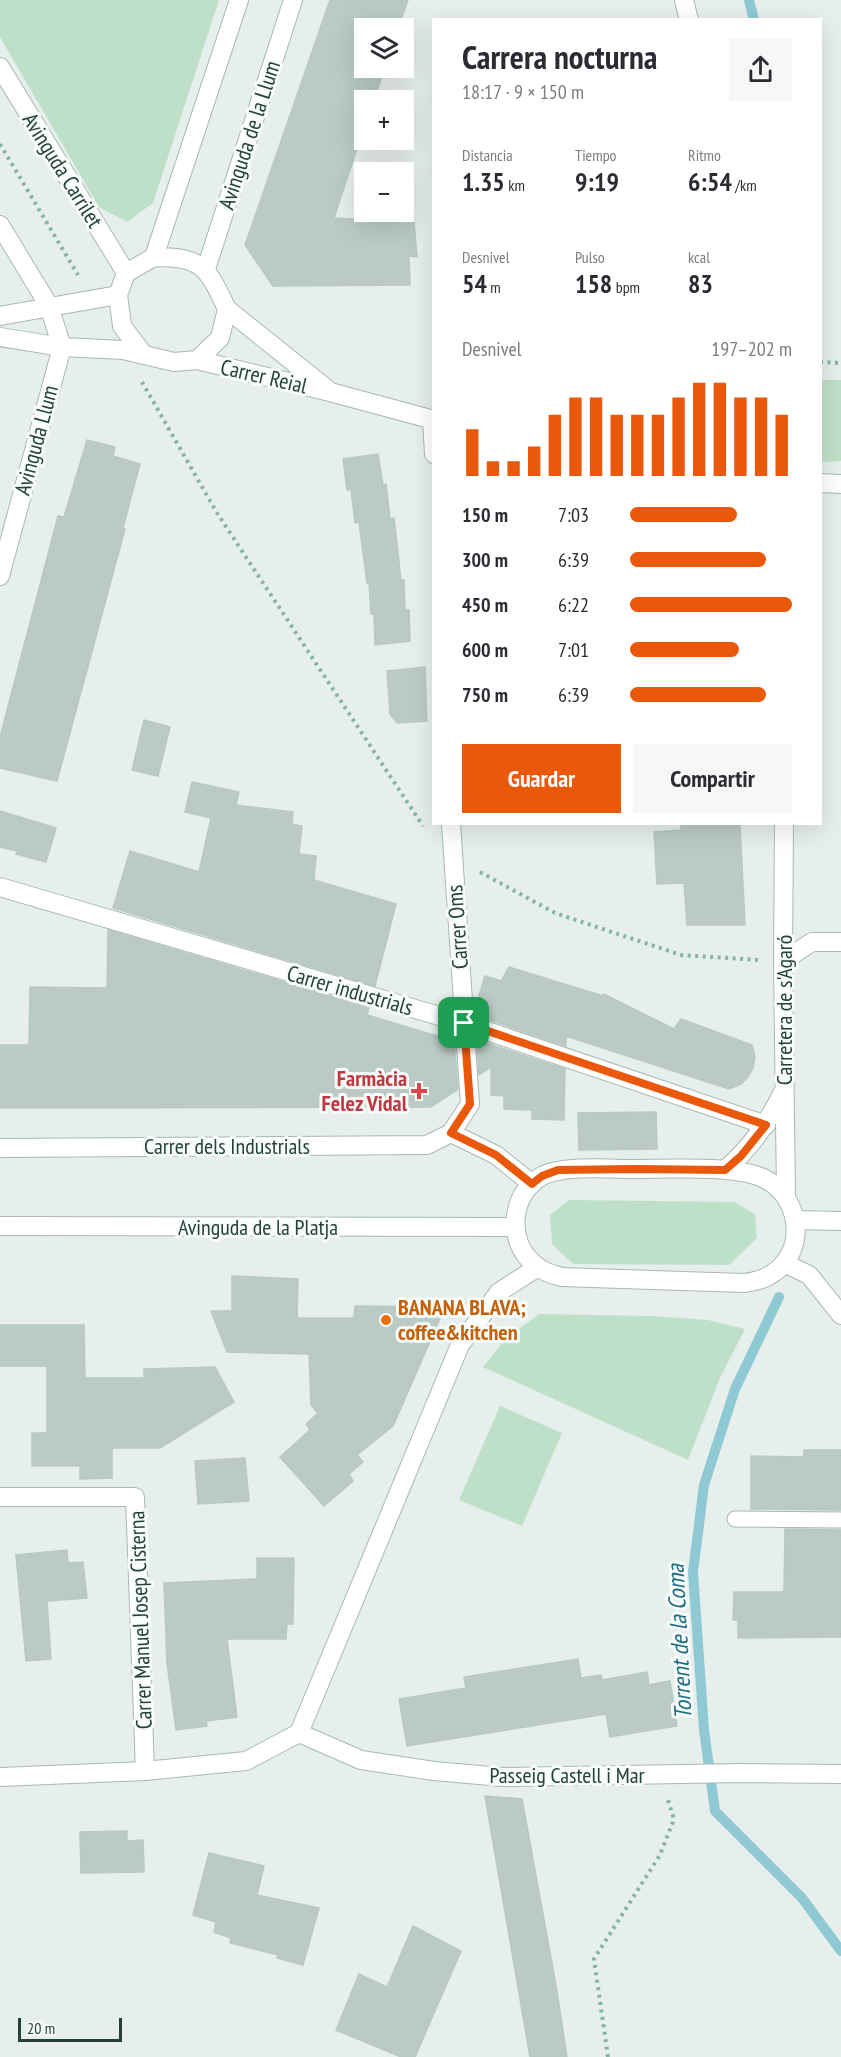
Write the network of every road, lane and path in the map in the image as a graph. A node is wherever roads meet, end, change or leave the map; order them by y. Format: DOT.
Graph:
graph roads {
  1 [pos="238,0"];
  2 [pos="293,0"];
  3 [pos="684,0"];
  4 [pos="688,18"];
  5 [pos="0,68"];
  6 [pos="0,144"];
  7 [pos="0,225"];
  8 [pos="154,257"];
  9 [pos="206,269"];
  10 [pos="126,273"];
  11 [pos="118,295"];
  12 [pos="93,300"];
  13 [pos="49,306"];
  14 [pos="227,309"];
  15 [pos="0,316"];
  16 [pos="0,337"];
  17 [pos="62,346"];
  18 [pos="123,350"];
  19 [pos="144,355"];
  20 [pos="197,360"];
  21 [pos="822,362"];
  22 [pos="841,363"];
  23 [pos="330,392"];
  24 [pos="432,419"];
  25 [pos="822,483"];
  26 [pos="841,484"];
  27 [pos="0,576"];
  28 [pos="451,825"];
  29 [pos="784,825"];
  30 [pos="452,857"];
  31 [pos="0,887"];
  32 [pos="841,942"];
  33 [pos="783,961"];
  34 [pos="464,1023"];
  35 [pos="784,1090"];
  36 [pos="766,1125"];
  37 [pos="451,1133"];
  38 [pos="0,1148"];
  39 [pos="725,1170"];
  40 [pos="532,1184"];
  41 [pos="786,1196"];
  42 [pos="796,1220"];
  43 [pos="841,1221"];
  44 [pos="0,1226"];
  45 [pos="515,1227"];
  46 [pos="784,1263"];
  47 [pos="538,1267"];
  48 [pos="841,1315"];
  49 [pos="0,1497"];
  50 [pos="735,1519"];
  51 [pos="841,1520"];
  52 [pos="299,1733"];
  53 [pos="146,1771"];
  54 [pos="841,1774"];
  55 [pos="668,1775"];
  56 [pos="0,1777"];
  57 [pos="608,2057"];
  1 -- 8 [label="street"];
  2 -- 9 [label="street, Avinguda de la Llum"];
  3 -- 4 [label="street"];
  5 -- 10 [label="street, Avinguda Carrilet"];
  6 -- 12 [label="path"];
  7 -- 13 [label="street"];
  8 -- 9 [label="street"];
  8 -- 10 [label="street"];
  9 -- 14 [label="street"];
  10 -- 11 [label="street"];
  11 -- 12 [label="street"];
  11 -- 19 [label="street"];
  12 -- 13 [label="street"];
  13 -- 15 [label="street"];
  13 -- 17 [label="street"];
  14 -- 20 [label="street"];
  14 -- 23 [label="street, Carrer Reial"];
  16 -- 17 [label="street"];
  17 -- 18 [label="street"];
  17 -- 27 [label="street, Avinguda Llum"];
  18 -- 19 [label="street"];
  18 -- 30 [label="path"];
  19 -- 20 [label="street"];
  20 -- 23 [label="street, Carrer Reial"];
  21 -- 22 [label="path"];
  23 -- 24 [label="street, Carrer Reial"];
  25 -- 26 [label="street"];
  28 -- 30 [label="street, Carrer Oms"];
  29 -- 33 [label="street, Carretera de s'Agaró"];
  30 -- 33 [label="path"];
  30 -- 34 [label="street, Carrer Oms"];
  31 -- 34 [label="street, Carrer industrials"];
  32 -- 33 [label="street"];
  33 -- 35 [label="street, Carretera de s'Agaró"];
  34 -- 36 [label="street, Carrer industrials"];
  34 -- 37 [label="street, Carrer Oms"];
  35 -- 36 [label="street"];
  35 -- 41 [label="street, Carretera de s'Agaró"];
  36 -- 39 [label="street"];
  37 -- 38 [label="street, Carrer dels Industrials"];
  37 -- 40 [label="street"];
  39 -- 40 [label="street"];
  39 -- 41 [label="street"];
  40 -- 45 [label="street"];
  41 -- 42 [label="street"];
  42 -- 43 [label="street"];
  42 -- 46 [label="street"];
  44 -- 45 [label="street, Avinguda de la Platja"];
  45 -- 47 [label="street"];
  46 -- 47 [label="street"];
  46 -- 48 [label="street"];
  47 -- 52 [label="street"];
  49 -- 53 [label="street, Carrer Manuel Josep Cisterna"];
  50 -- 51 [label="lane"];
  52 -- 53 [label="street"];
  52 -- 55 [label="street, Passeig Castell i Mar"];
  53 -- 56 [label="street"];
  54 -- 55 [label="street, Passeig Castell i Mar"];
  55 -- 57 [label="path"];
}
